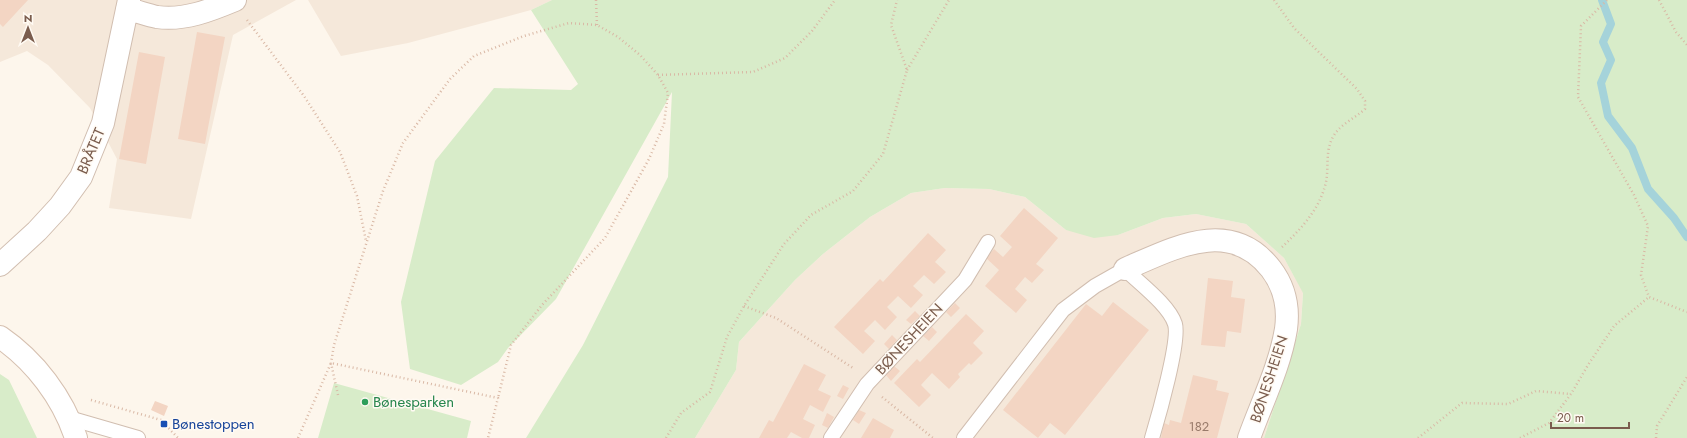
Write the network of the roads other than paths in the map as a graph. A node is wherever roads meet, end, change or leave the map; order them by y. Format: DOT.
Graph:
graph roads {
  1 [pos="234,1"];
  2 [pos="128,4"];
  3 [pos="988,242"];
  4 [pos="0,265"];
  5 [pos="1125,269"];
  6 [pos="0,337"];
  7 [pos="69,418"];
  8 [pos="76,438"];
  9 [pos="138,438"];
  10 [pos="832,438"];
  11 [pos="964,438"];
  12 [pos="1152,438"];
  13 [pos="1249,438"];
  1 -- 2 [label="street, BRÅTET"];
  2 -- 4 [label="street, BRÅTET"];
  3 -- 10 [label="lane, BØNESHEIEN"];
  5 -- 11 [label="lane, BØNESHEIEN"];
  5 -- 12 [label="lane"];
  5 -- 13 [label="street, BØNESHEIEN"];
  6 -- 7 [label="street"];
  7 -- 8 [label="street"];
  7 -- 9 [label="lane"];
}
